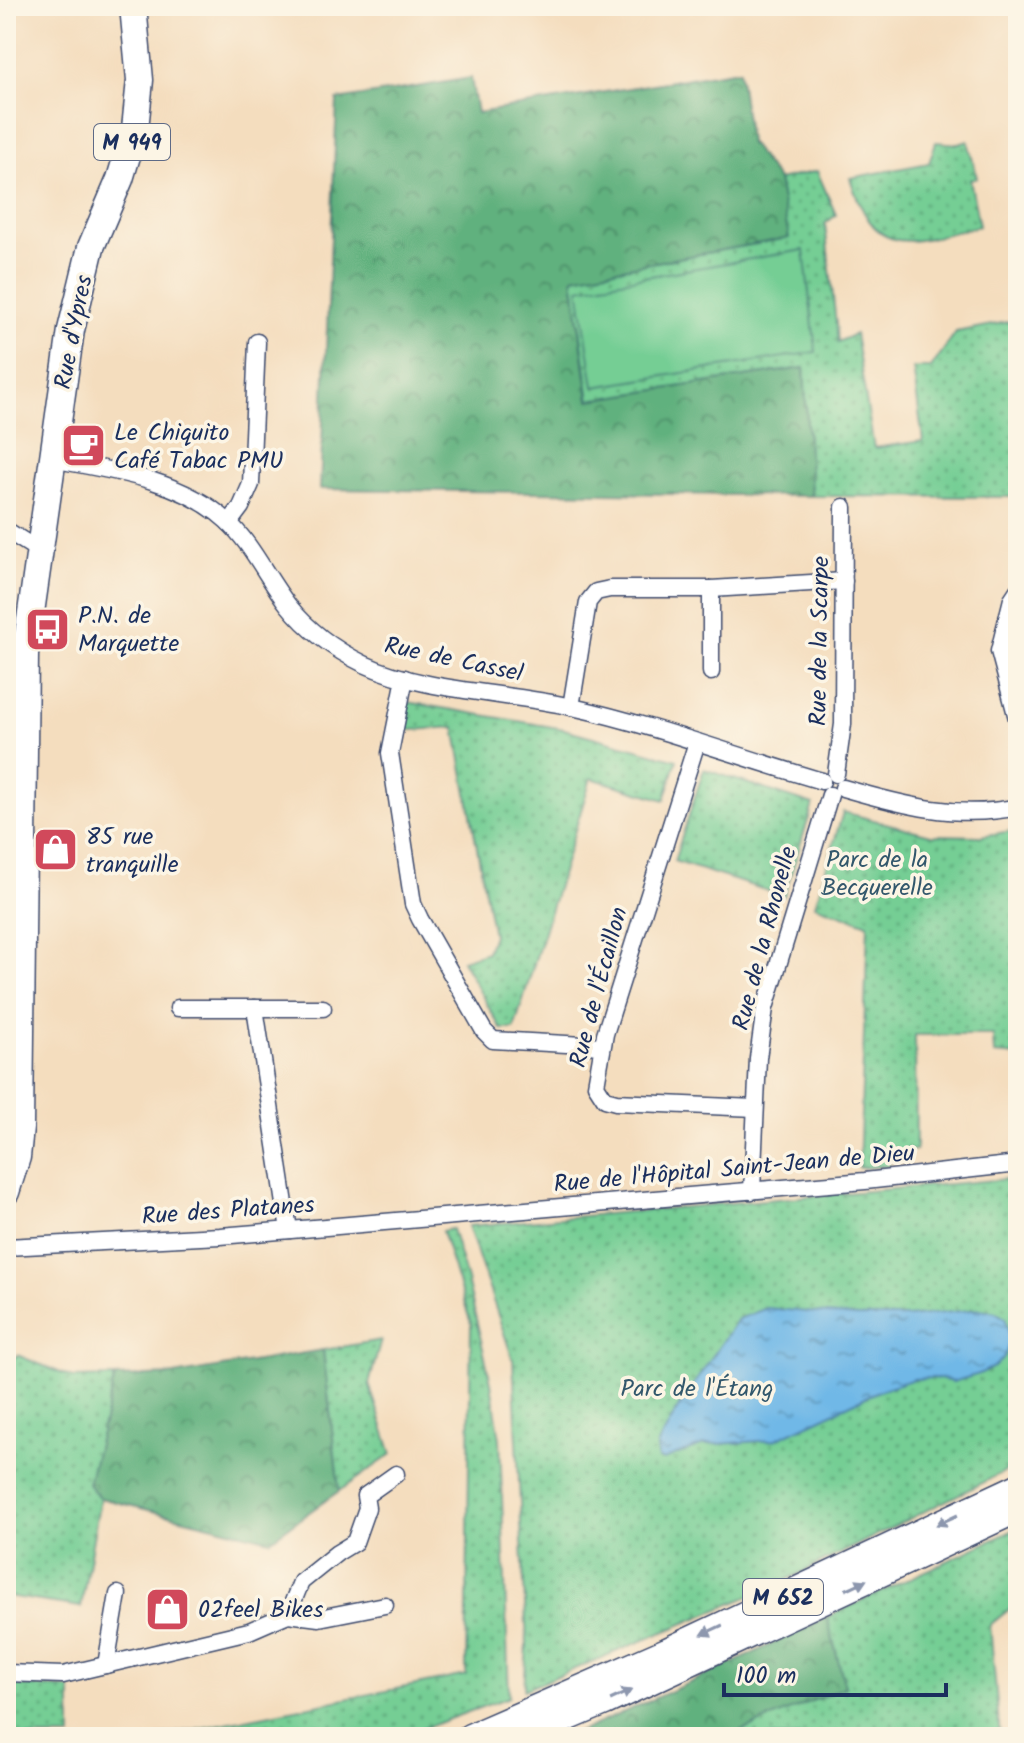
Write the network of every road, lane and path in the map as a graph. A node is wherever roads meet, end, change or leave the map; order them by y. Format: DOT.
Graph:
graph roads {
  1 [pos="133,6"];
  2 [pos="257,342"];
  3 [pos="51,459"];
  4 [pos="844,507"];
  5 [pos="229,523"];
  6 [pos="6,530"];
  7 [pos="38,550"];
  8 [pos="844,581"];
  9 [pos="711,589"];
  10 [pos="1018,590"];
  11 [pos="711,672"];
  12 [pos="405,678"];
  13 [pos="571,707"];
  14 [pos="1018,722"];
  15 [pos="697,742"];
  16 [pos="833,784"];
  17 [pos="1018,807"];
  18 [pos="178,1008"];
  19 [pos="255,1008"];
  20 [pos="323,1008"];
  21 [pos="602,1046"];
  22 [pos="755,1108"];
  23 [pos="12,1156"];
  24 [pos="1018,1164"];
  25 [pos="752,1191"];
  26 [pos="6,1192"];
  27 [pos="454,1216"];
  28 [pos="289,1230"];
  29 [pos="6,1247"];
  30 [pos="396,1474"];
  31 [pos="1018,1487"];
  32 [pos="1018,1509"];
  33 [pos="118,1594"];
  34 [pos="385,1605"];
  35 [pos="288,1614"];
  36 [pos="106,1665"];
  37 [pos="6,1673"];
  38 [pos="548,1715"];
  39 [pos="474,1735"];
  40 [pos="522,1737"];
  1 -- 3 [label="main road, Rue d'Ypres / M 949"];
  2 -- 5 [label="street"];
  3 -- 5 [label="street, Rue de Cassel"];
  3 -- 7 [label="main road, Rue d'Ypres / M 949"];
  4 -- 8 [label="street, Rue de la Scarpe"];
  5 -- 12 [label="street, Rue de Cassel"];
  6 -- 7 [label="street"];
  7 -- 23 [label="main road, Rue d'Ypres / M 949"];
  8 -- 9 [label="street"];
  8 -- 16 [label="street, Rue de la Scarpe"];
  9 -- 11 [label="street"];
  9 -- 13 [label="street"];
  10 -- 14 [label="street"];
  12 -- 13 [label="street, Rue de Cassel"];
  12 -- 21 [label="street"];
  13 -- 15 [label="street, Rue de Cassel"];
  15 -- 16 [label="street, Rue de Cassel"];
  15 -- 21 [label="street, Rue de l'Écaillon"];
  16 -- 17 [label="street, Rue de Cassel"];
  16 -- 22 [label="street, Rue de la Rhonelle"];
  18 -- 19 [label="street"];
  19 -- 20 [label="street"];
  19 -- 28 [label="street"];
  21 -- 22 [label="street, Rue de l'Écaillon"];
  22 -- 25 [label="street, Rue de la Rhonelle"];
  23 -- 26 [label="main road, Rue d'Ypres / M 949"];
  24 -- 25 [label="street, Rue de l'Hôpital Saint-Jean de Dieu"];
  25 -- 27 [label="street, Rue de l'Hôpital Saint-Jean de Dieu"];
  27 -- 28 [label="street, Rue des Platanes"];
  28 -- 29 [label="street, Rue des Platanes"];
  30 -- 35 [label="street"];
  31 -- 38 [label="main road, M 652, one-way"];
  38 -- 32 [label="main road, M 652, one-way"];
  33 -- 36 [label="street"];
  34 -- 35 [label="street"];
  35 -- 36 [label="street"];
  36 -- 37 [label="street"];
  38 -- 39 [label="main road, M 652"];
  38 -- 40 [label="main road, M 652"];
}
